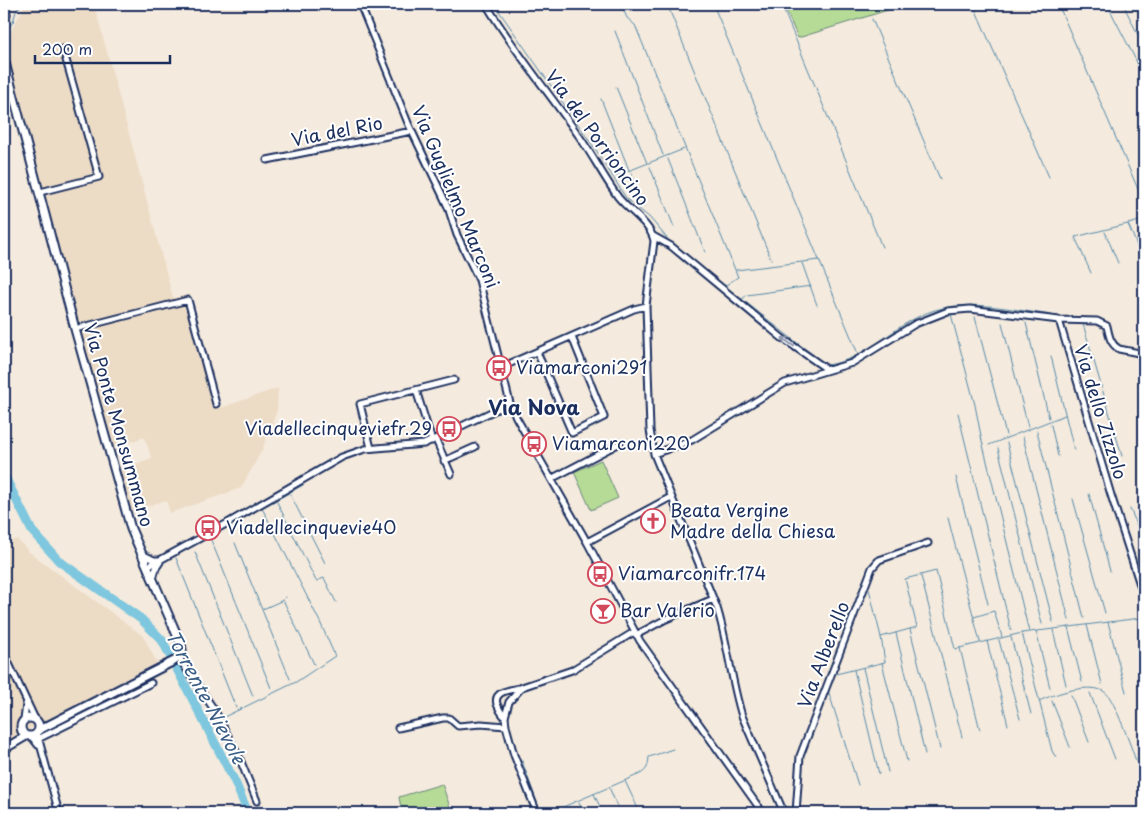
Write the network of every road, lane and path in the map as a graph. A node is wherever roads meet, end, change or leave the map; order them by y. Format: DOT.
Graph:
graph roads {
  1 [pos="12,4"];
  2 [pos="360,4"];
  3 [pos="486,4"];
  4 [pos="5,9"];
  5 [pos="4,21"];
  6 [pos="63,49"];
  7 [pos="4,59"];
  8 [pos="412,132"];
  9 [pos="267,160"];
  10 [pos="40,192"];
  11 [pos="653,236"];
  12 [pos="646,306"];
  13 [pos="1059,320"];
  14 [pos="75,329"];
  15 [pos="572,337"];
  16 [pos="537,352"];
  17 [pos="1144,354"];
  18 [pos="502,367"];
  19 [pos="828,370"];
  20 [pos="454,380"];
  21 [pos="416,390"];
  22 [pos="510,403"];
  23 [pos="216,404"];
  24 [pos="434,440"];
  25 [pos="620,443"];
  26 [pos="475,447"];
  27 [pos="371,448"];
  28 [pos="654,454"];
  29 [pos="444,461"];
  30 [pos="451,474"];
  31 [pos="551,479"];
  32 [pos="671,497"];
  33 [pos="587,542"];
  34 [pos="928,543"];
  35 [pos="141,554"];
  36 [pos="162,560"];
  37 [pos="147,567"];
  38 [pos="153,580"];
  39 [pos="1144,597"];
  40 [pos="713,599"];
  41 [pos="635,633"];
  42 [pos="4,652"];
  43 [pos="178,659"];
  44 [pos="151,684"];
  45 [pos="522,687"];
  46 [pos="26,704"];
  47 [pos="505,718"];
  48 [pos="24,720"];
  49 [pos="59,723"];
  50 [pos="506,726"];
  51 [pos="398,728"];
  52 [pos="20,729"];
  53 [pos="35,731"];
  54 [pos="6,748"];
  55 [pos="257,801"];
  56 [pos="761,811"];
  57 [pos="59,813"];
  58 [pos="537,813"];
  59 [pos="750,813"];
  60 [pos="784,813"];
  61 [pos="796,813"];
  1 -- 4 [label="street"];
  2 -- 8 [label="street, Via Guglielmo Marconi"];
  3 -- 11 [label="street, Via del Porrioncino"];
  4 -- 5 [label="street"];
  6 -- 10 [label="street"];
  7 -- 10 [label="street, Via Ponte Monsummano"];
  8 -- 9 [label="street, Via del Rio"];
  8 -- 18 [label="street, Via Guglielmo Marconi"];
  10 -- 14 [label="street, Via Ponte Monsummano"];
  11 -- 12 [label="street"];
  19 -- 11 [label="street, Via del Porrioncino, one-way"];
  12 -- 15 [label="street"];
  12 -- 28 [label="street"];
  13 -- 17 [label="street"];
  13 -- 19 [label="street"];
  13 -- 39 [label="street, Via dello Zizzolo"];
  14 -- 23 [label="street"];
  14 -- 35 [label="street, Via Ponte Monsummano"];
  15 -- 16 [label="street"];
  15 -- 16 [label="street"];
  16 -- 18 [label="street"];
  18 -- 22 [label="street, Via Guglielmo Marconi"];
  19 -- 28 [label="street"];
  20 -- 21 [label="street"];
  21 -- 24 [label="street"];
  21 -- 27 [label="street"];
  22 -- 24 [label="street"];
  22 -- 31 [label="street, Via Guglielmo Marconi"];
  24 -- 27 [label="street"];
  24 -- 29 [label="street"];
  25 -- 31 [label="street"];
  26 -- 29 [label="street"];
  27 -- 36 [label="street"];
  28 -- 32 [label="street"];
  29 -- 30 [label="street"];
  31 -- 33 [label="street, Via Guglielmo Marconi"];
  32 -- 33 [label="street"];
  32 -- 40 [label="street"];
  33 -- 41 [label="street, Via Guglielmo Marconi"];
  34 -- 61 [label="street, Via Alberello"];
  35 -- 36 [label="street"];
  35 -- 37 [label="street, Via Ponte Monsummano"];
  36 -- 37 [label="street"];
  36 -- 38 [label="street"];
  37 -- 38 [label="street, Via Ponte Monsummano"];
  38 -- 43 [label="street, Via Ponte Monsummano"];
  40 -- 41 [label="street"];
  40 -- 60 [label="street"];
  41 -- 45 [label="street"];
  41 -- 56 [label="street, Via Guglielmo Marconi"];
  42 -- 46 [label="street"];
  43 -- 49 [label="street"];
  43 -- 55 [label="street"];
  44 -- 49 [label="street"];
  45 -- 47 [label="street"];
  45 -- 47 [label="street"];
  46 -- 48 [label="street"];
  46 -- 53 [label="street"];
  47 -- 50 [label="street"];
  48 -- 52 [label="street"];
  48 -- 53 [label="street"];
  49 -- 53 [label="street"];
  49 -- 53 [label="street"];
  50 -- 51 [label="street"];
  50 -- 58 [label="street"];
  52 -- 53 [label="street"];
  52 -- 54 [label="street"];
  53 -- 54 [label="street"];
  53 -- 57 [label="street"];
  56 -- 59 [label="street"];
}
